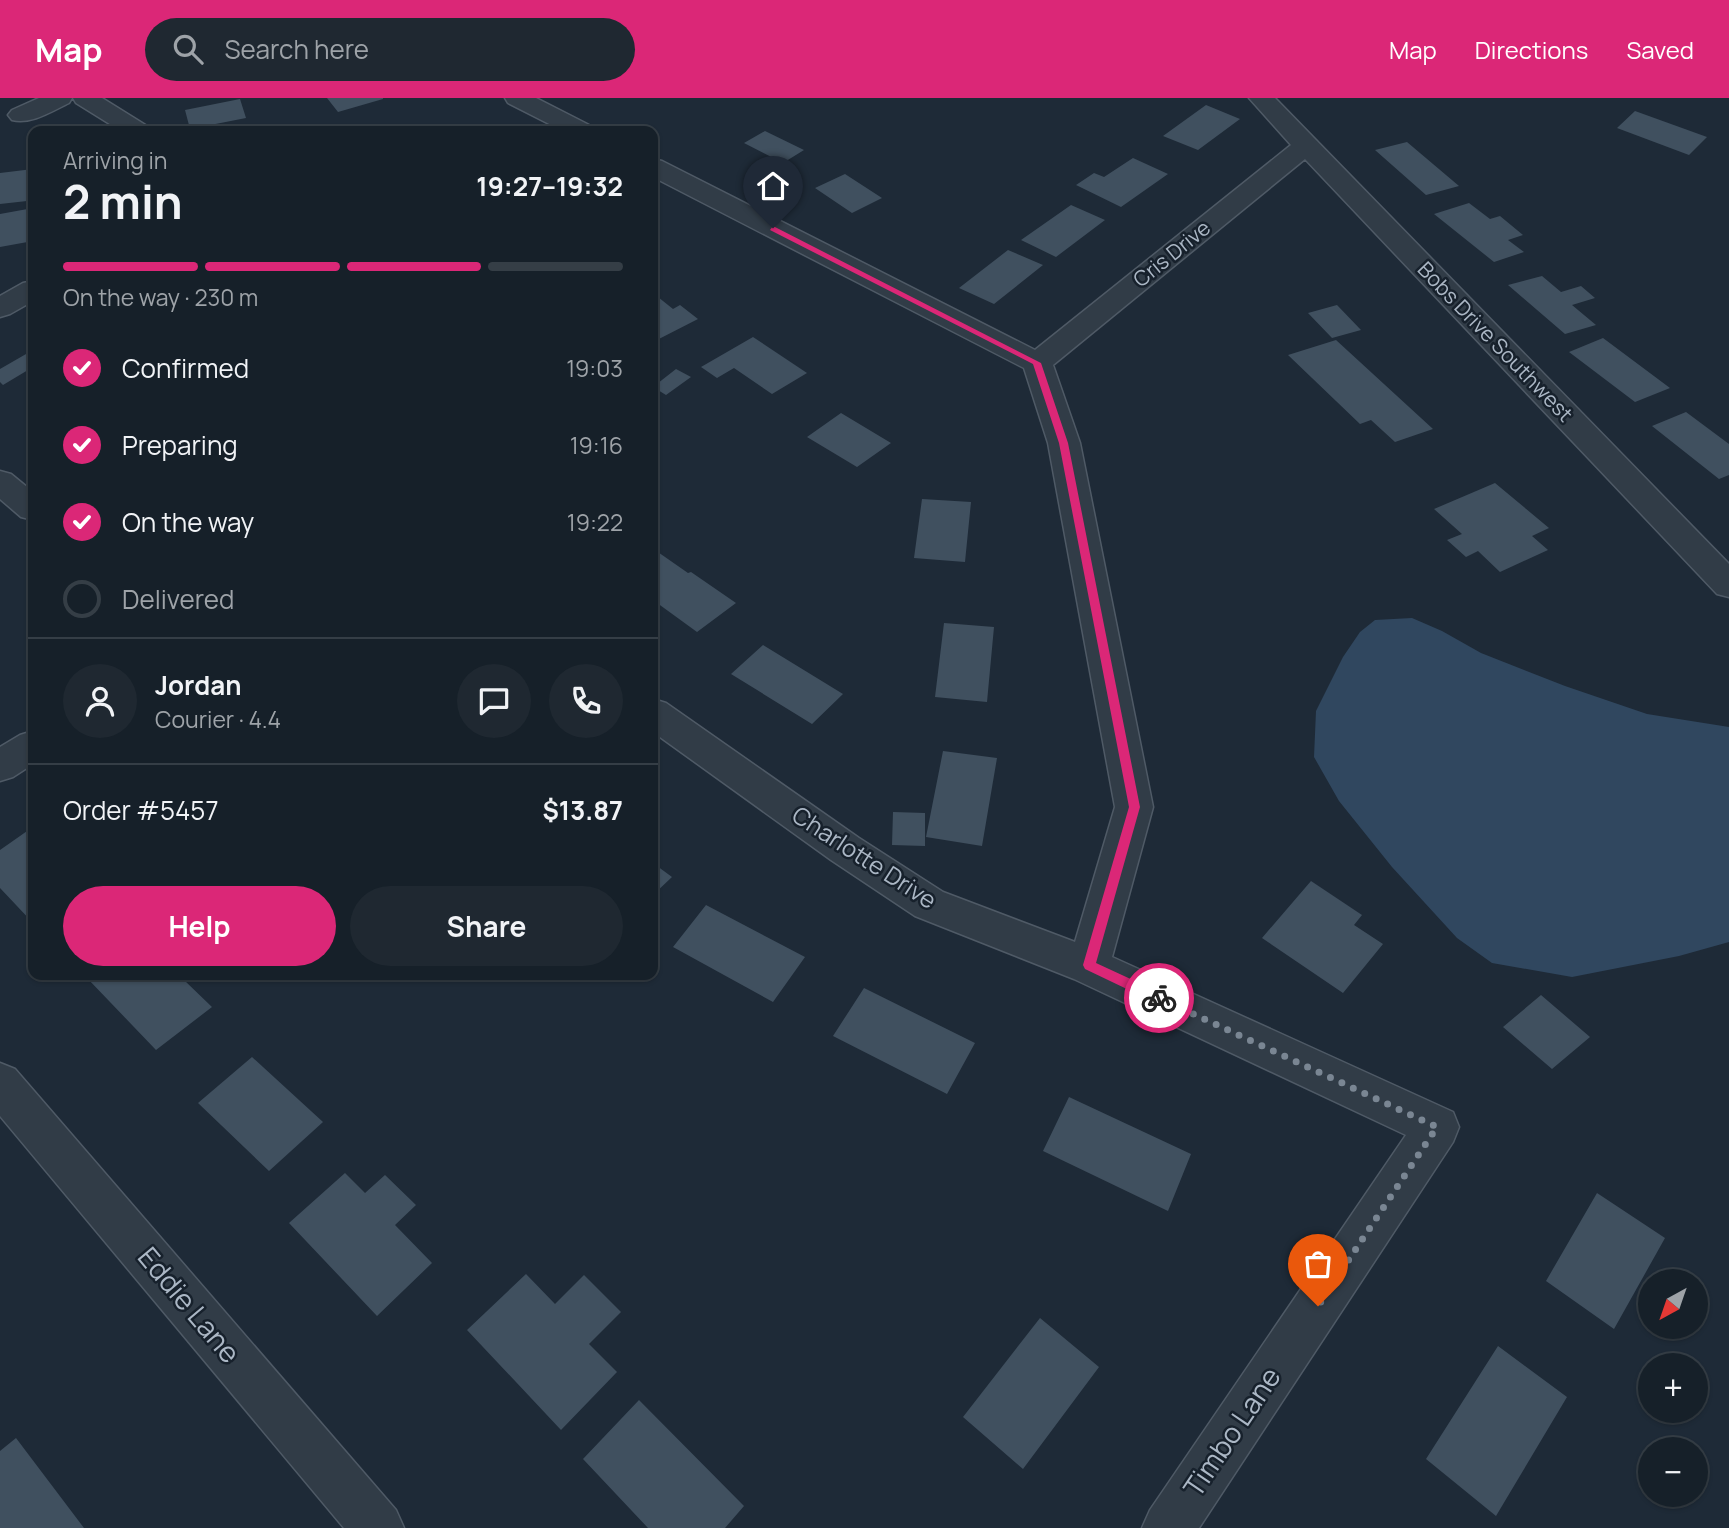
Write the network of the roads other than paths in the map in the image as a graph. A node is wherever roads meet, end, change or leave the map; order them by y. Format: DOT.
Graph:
graph roads {
  1 [pos="60,98"];
  2 [pos="85,98"];
  3 [pos="517,98"];
  4 [pos="1261,98"];
  5 [pos="22,115"];
  6 [pos="130,126"];
  7 [pos="572,126"];
  8 [pos="1307,145"];
  9 [pos="658,170"];
  10 [pos="28,292"];
  11 [pos="0,308"];
  12 [pos="1037,363"];
  13 [pos="0,482"];
  14 [pos="28,505"];
  15 [pos="1727,580"];
  16 [pos="658,717"];
  17 [pos="28,748"];
  18 [pos="0,766"];
  19 [pos="1089,965"];
  20 [pos="0,1083"];
  21 [pos="1437,1127"];
  22 [pos="377,1528"];
  23 [pos="1168,1528"];
  1 -- 5 [label="street"];
  2 -- 6 [label="street"];
  3 -- 7 [label="street"];
  4 -- 8 [label="street, Bobs Drive Southwest"];
  8 -- 12 [label="street, Cris Drive"];
  8 -- 15 [label="street, Bobs Drive Southwest"];
  9 -- 12 [label="street"];
  10 -- 11 [label="street"];
  12 -- 19 [label="street"];
  13 -- 14 [label="street"];
  16 -- 19 [label="street, Charlotte Drive"];
  17 -- 18 [label="street"];
  19 -- 21 [label="street, Charlotte Drive"];
  20 -- 22 [label="street, Eddie Lane"];
  21 -- 23 [label="street, Timbo Lane"];
}
